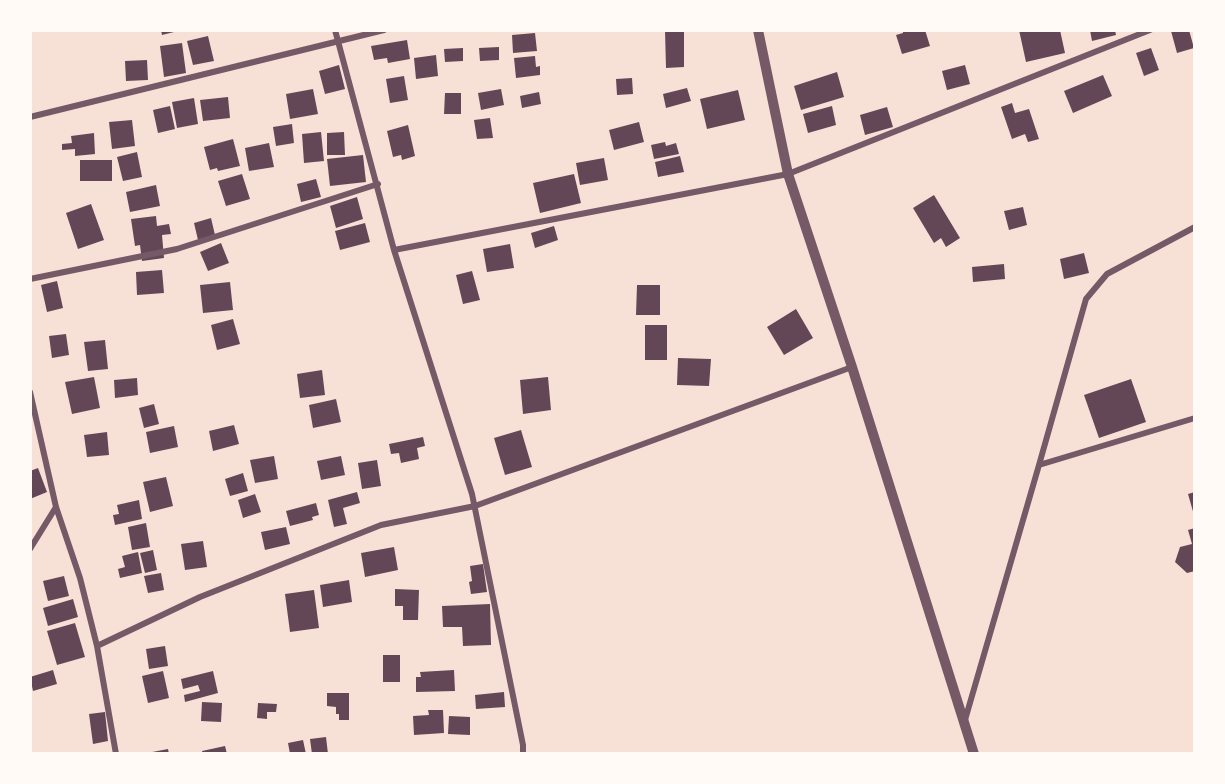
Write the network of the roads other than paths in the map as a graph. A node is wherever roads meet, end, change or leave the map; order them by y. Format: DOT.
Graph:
graph roads {
  1 [pos="335,30"];
  2 [pos="384,30"];
  3 [pos="758,30"];
  4 [pos="1150,30"];
  5 [pos="338,41"];
  6 [pos="30,117"];
  7 [pos="788,174"];
  8 [pos="378,184"];
  9 [pos="1195,227"];
  10 [pos="394,250"];
  11 [pos="30,279"];
  12 [pos="852,367"];
  13 [pos="30,392"];
  14 [pos="1195,418"];
  15 [pos="1040,465"];
  16 [pos="475,506"];
  17 [pos="56,507"];
  18 [pos="30,549"];
  19 [pos="97,646"];
  20 [pos="964,722"];
  21 [pos="116,754"];
  22 [pos="523,754"];
  23 [pos="974,754"];
  1 -- 5 [label="street"];
  2 -- 5 [label="street"];
  3 -- 7 [label="street"];
  4 -- 7 [label="street"];
  5 -- 6 [label="street"];
  5 -- 8 [label="street"];
  7 -- 10 [label="street"];
  7 -- 12 [label="street"];
  8 -- 10 [label="street"];
  8 -- 11 [label="street"];
  9 -- 15 [label="street"];
  10 -- 16 [label="street"];
  12 -- 16 [label="street"];
  12 -- 20 [label="street"];
  13 -- 17 [label="street"];
  14 -- 15 [label="street"];
  15 -- 20 [label="street"];
  16 -- 19 [label="street"];
  16 -- 22 [label="street"];
  17 -- 18 [label="street"];
  17 -- 19 [label="street"];
  19 -- 21 [label="street"];
  20 -- 23 [label="street"];
}
